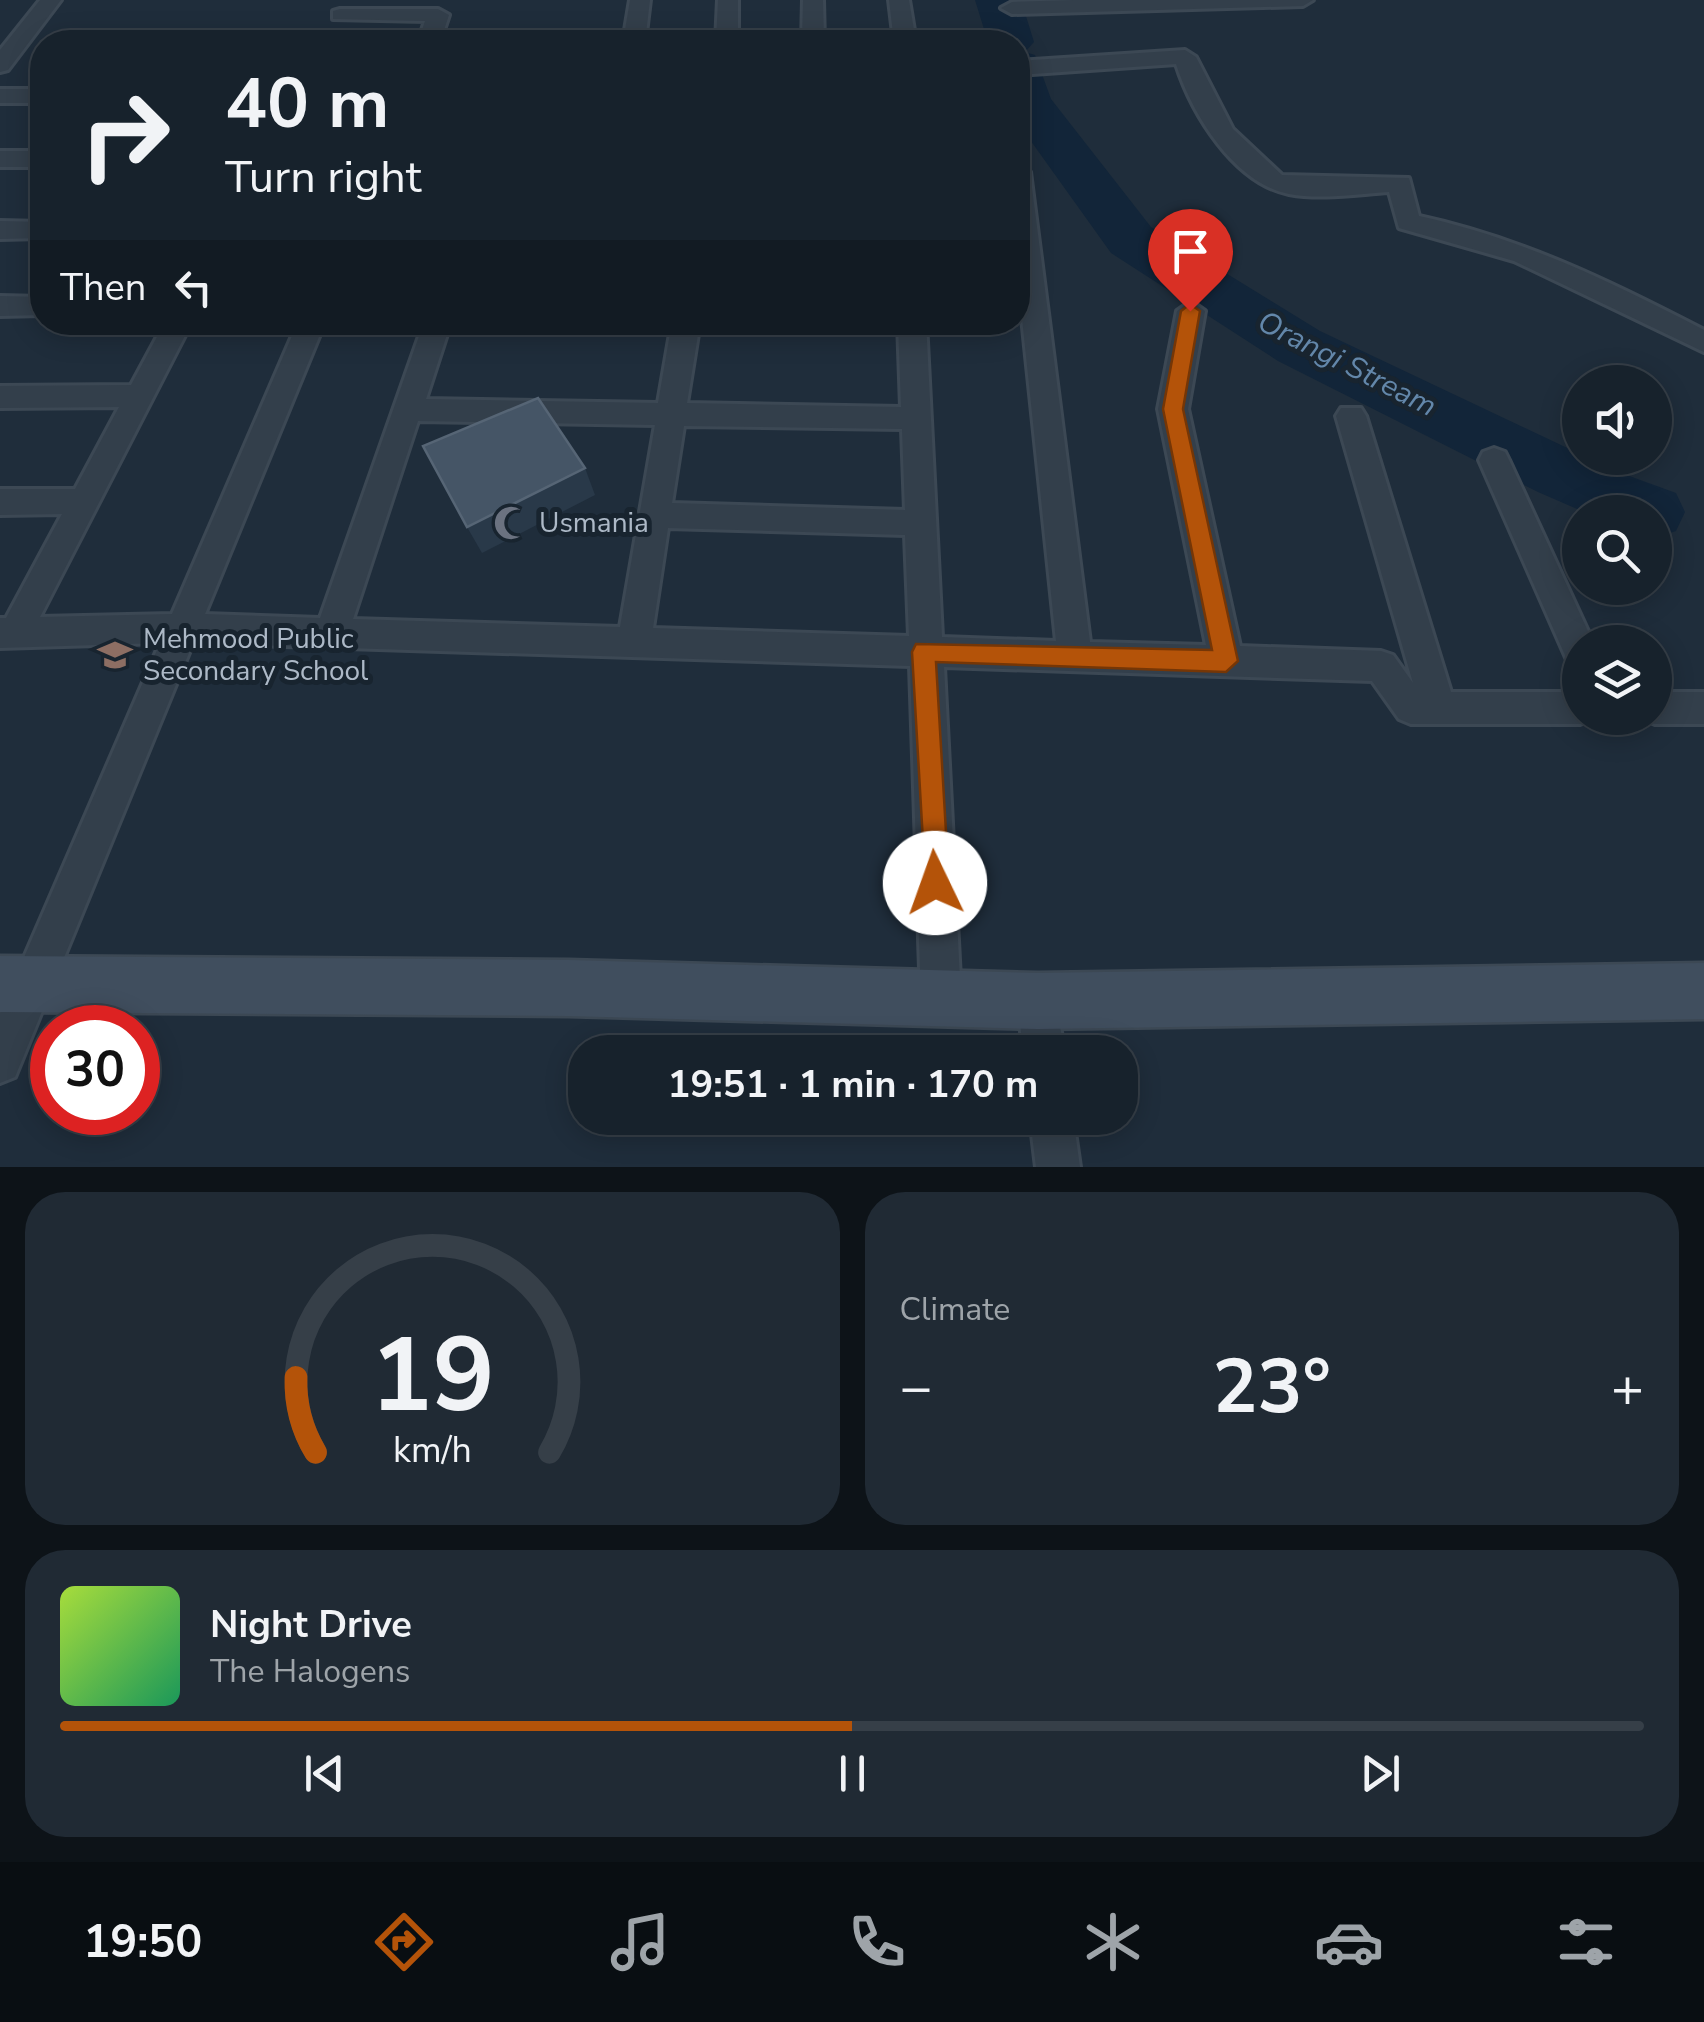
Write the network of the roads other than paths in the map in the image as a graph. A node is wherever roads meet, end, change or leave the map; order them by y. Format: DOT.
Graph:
graph roads {
  1 [pos="51,0"];
  2 [pos="640,0"];
  3 [pos="728,0"];
  4 [pos="813,0"];
  5 [pos="899,0"];
  6 [pos="1303,0"];
  7 [pos="1217,2"];
  8 [pos="1152,3"];
  9 [pos="1012,8"];
  10 [pos="340,15"];
  11 [pos="433,30"];
  12 [pos="636,30"];
  13 [pos="728,30"];
  14 [pos="813,30"];
  15 [pos="903,30"];
  16 [pos="0,65"];
  17 [pos="1030,67"];
  18 [pos="0,96"];
  19 [pos="30,96"];
  20 [pos="0,159"];
  21 [pos="30,159"];
  22 [pos="0,230"];
  23 [pos="30,230"];
  24 [pos="1030,276"];
  25 [pos="0,306"];
  26 [pos="30,306"];
  27 [pos="1190,311"];
  28 [pos="171,335"];
  29 [pos="307,335"];
  30 [pos="434,335"];
  31 [pos="684,335"];
  32 [pos="913,335"];
  33 [pos="1704,342"];
  34 [pos="140,396"];
  35 [pos="0,397"];
  36 [pos="408,410"];
  37 [pos="670,413"];
  38 [pos="1351,416"];
  39 [pos="916,418"];
  40 [pos="1494,460"];
  41 [pos="85,501"];
  42 [pos="0,502"];
  43 [pos="654,515"];
  44 [pos="920,522"];
  45 [pos="1568,625"];
  46 [pos="183,628"];
  47 [pos="8,633"];
  48 [pos="331,633"];
  49 [pos="634,643"];
  50 [pos="924,652"];
  51 [pos="1074,656"];
  52 [pos="1226,661"];
  53 [pos="1438,708"];
  54 [pos="1562,708"];
  55 [pos="1672,708"];
  56 [pos="1704,708"];
  57 [pos="16,984"];
  58 [pos="1704,991"];
  59 [pos="941,999"];
  60 [pos="1041,1027"];
  61 [pos="0,1062"];
  62 [pos="1054,1135"];
  63 [pos="1058,1167"];
  1 -- 16 [label="street"];
  2 -- 12 [label="street"];
  3 -- 13 [label="street"];
  4 -- 14 [label="street"];
  5 -- 15 [label="street"];
  6 -- 7 [label="street"];
  7 -- 8 [label="street"];
  8 -- 9 [label="street"];
  10 -- 11 [label="street"];
  17 -- 33 [label="street"];
  18 -- 19 [label="street"];
  20 -- 21 [label="street"];
  22 -- 23 [label="street"];
  24 -- 51 [label="street"];
  25 -- 26 [label="street"];
  27 -- 52 [label="street"];
  28 -- 34 [label="street"];
  29 -- 46 [label="street"];
  30 -- 36 [label="street"];
  31 -- 37 [label="street"];
  32 -- 39 [label="street"];
  34 -- 35 [label="street"];
  34 -- 41 [label="street"];
  36 -- 37 [label="street"];
  36 -- 48 [label="street"];
  37 -- 39 [label="street"];
  37 -- 43 [label="street"];
  38 -- 53 [label="street"];
  39 -- 44 [label="street"];
  40 -- 45 [label="street"];
  41 -- 42 [label="street"];
  41 -- 47 [label="street"];
  43 -- 44 [label="street"];
  43 -- 49 [label="street"];
  44 -- 50 [label="street"];
  46 -- 47 [label="street"];
  46 -- 48 [label="street"];
  46 -- 57 [label="street"];
  48 -- 49 [label="street"];
  49 -- 50 [label="street"];
  50 -- 51 [label="street"];
  50 -- 59 [label="street"];
  51 -- 52 [label="street"];
  52 -- 53 [label="street"];
  53 -- 54 [label="street"];
  55 -- 56 [label="street"];
  57 -- 59 [label="main road"];
  57 -- 61 [label="street"];
  58 -- 60 [label="main road"];
  59 -- 60 [label="main road"];
  62 -- 63 [label="street"];
}
